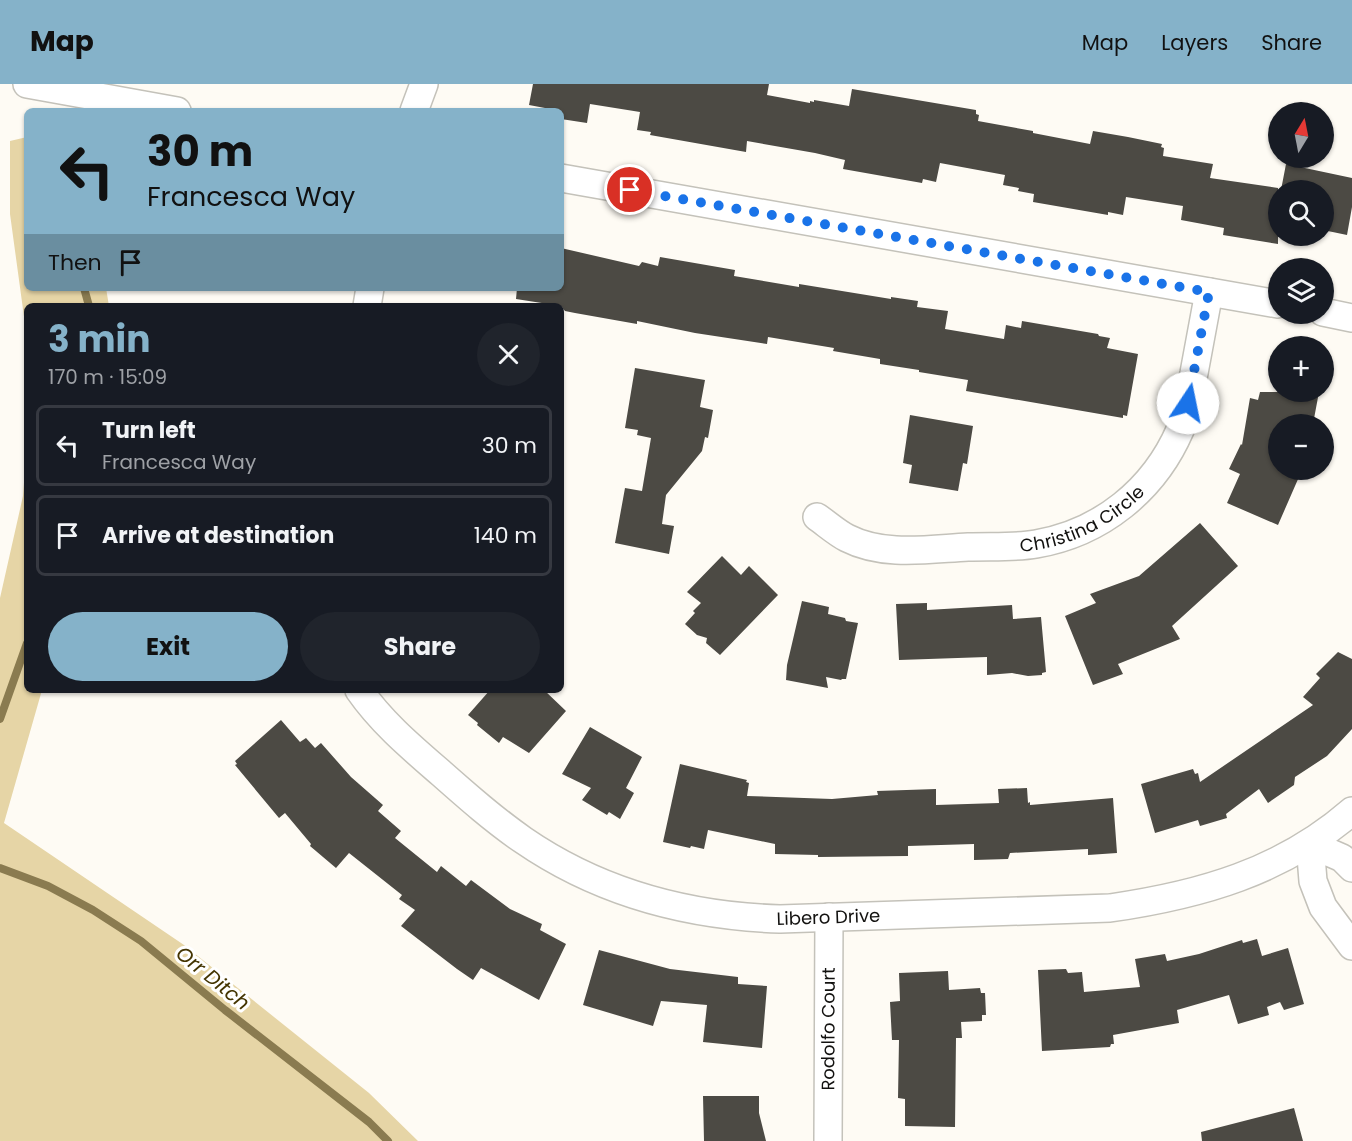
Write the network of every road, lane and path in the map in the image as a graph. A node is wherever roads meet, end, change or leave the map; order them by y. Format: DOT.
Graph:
graph roads {
  1 [pos="27,84"];
  2 [pos="424,84"];
  3 [pos="160,108"];
  4 [pos="415,108"];
  5 [pos="564,179"];
  6 [pos="1209,292"];
  7 [pos="1268,302"];
  8 [pos="1334,314"];
  9 [pos="1352,318"];
  10 [pos="817,518"];
  11 [pos="361,693"];
  12 [pos="1352,811"];
  13 [pos="1310,844"];
  14 [pos="1352,868"];
  15 [pos="829,917"];
  16 [pos="1352,946"];
  17 [pos="828,1141"];
  1 -- 3 [label="street"];
  2 -- 4 [label="street"];
  5 -- 6 [label="street"];
  6 -- 7 [label="street"];
  6 -- 10 [label="street, Christina Circle"];
  8 -- 9 [label="street"];
  11 -- 15 [label="street, Libero Drive"];
  12 -- 13 [label="street, Libero Drive"];
  13 -- 14 [label="street"];
  13 -- 15 [label="street, Libero Drive"];
  13 -- 16 [label="street"];
  15 -- 17 [label="street, Rodolfo Court"];
}
